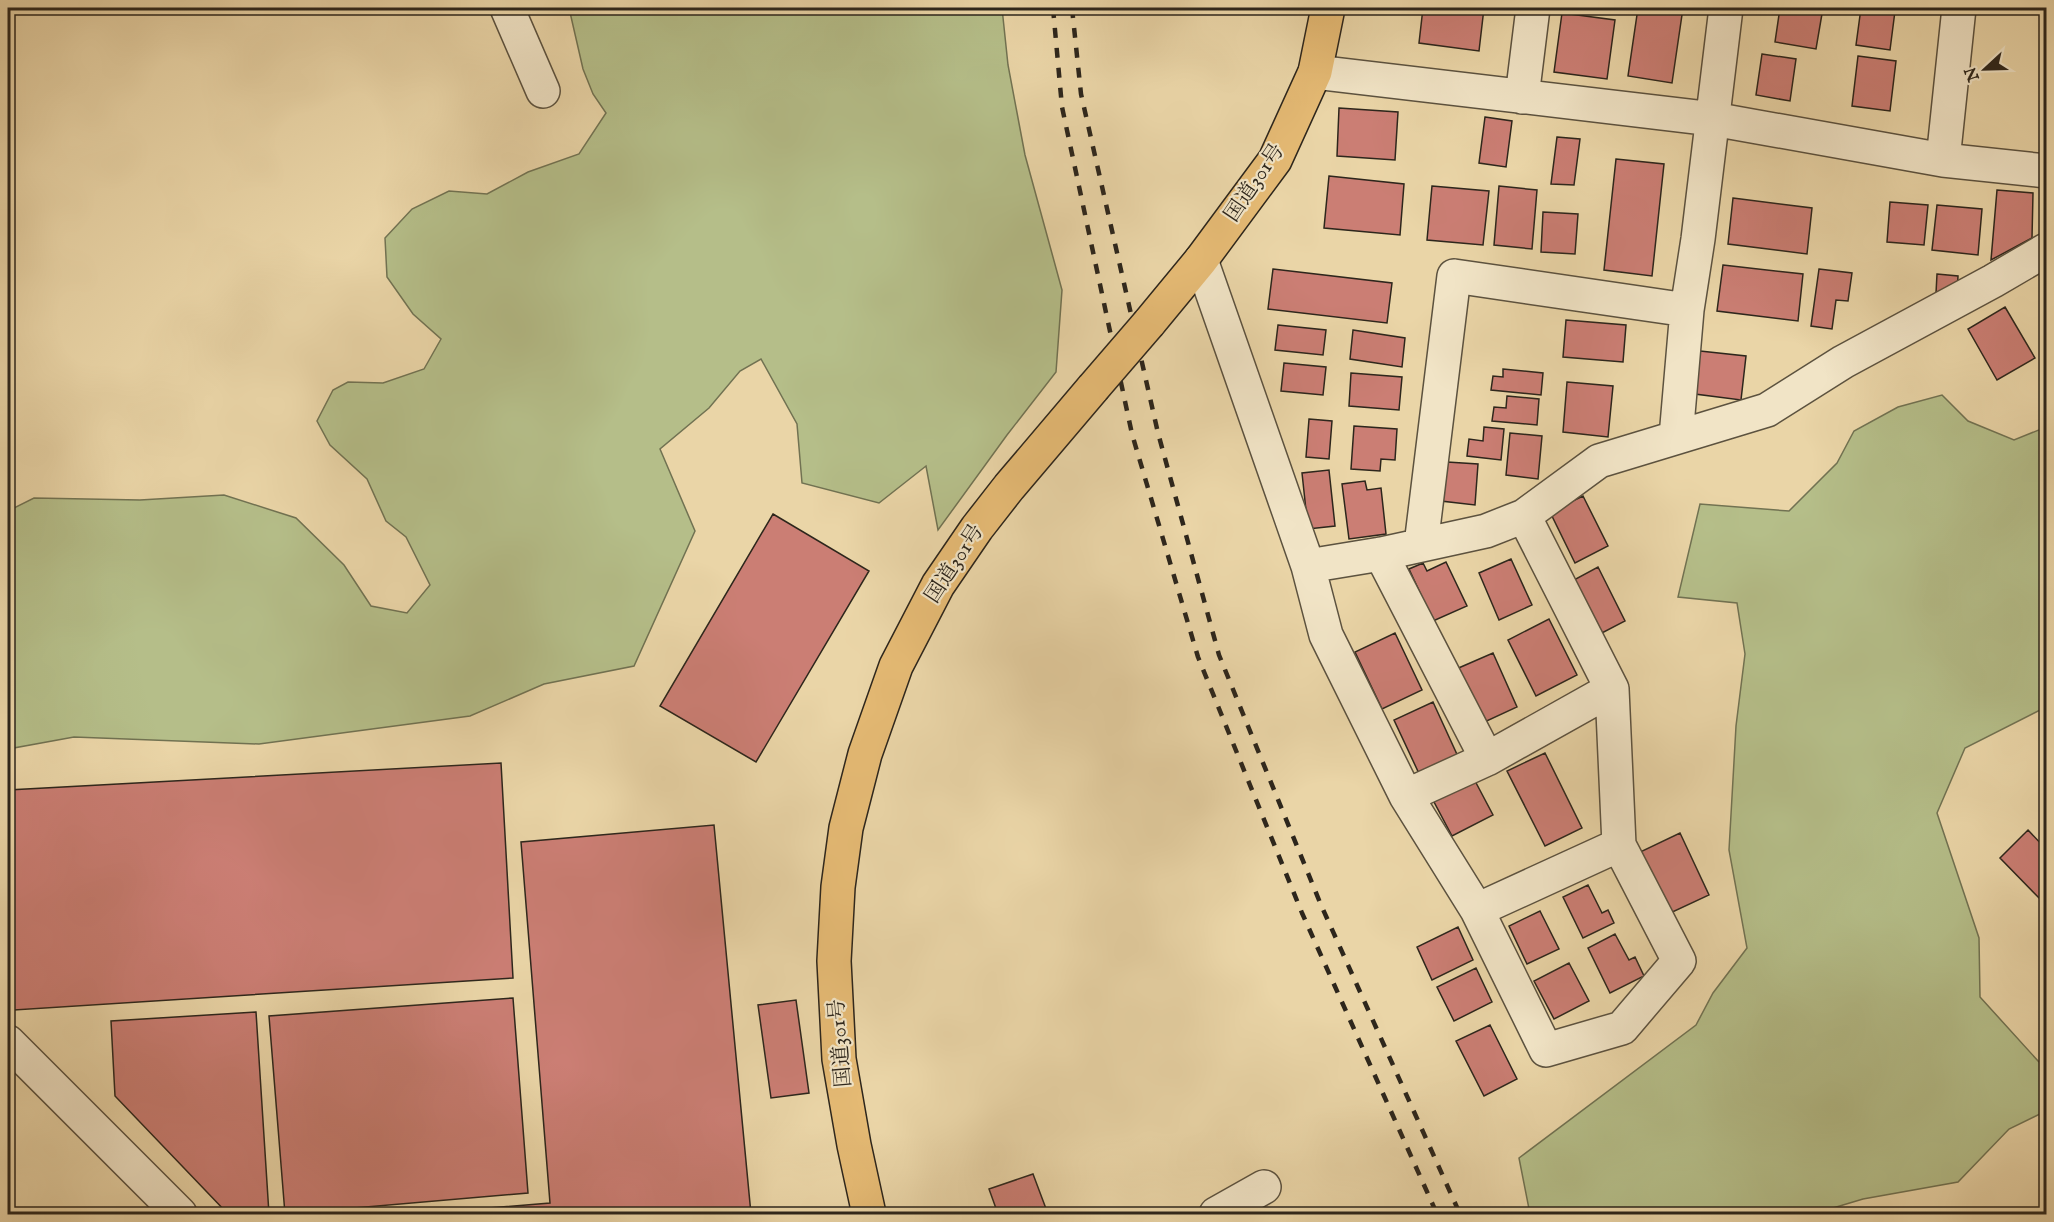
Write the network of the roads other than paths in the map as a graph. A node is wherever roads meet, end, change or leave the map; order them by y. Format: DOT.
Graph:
graph roads {
  1 [pos="507,8"];
  2 [pos="1328,8"];
  3 [pos="1533,8"];
  4 [pos="1726,8"];
  5 [pos="1959,8"];
  6 [pos="1315,72"];
  7 [pos="543,91"];
  8 [pos="1522,97"];
  9 [pos="1713,119"];
  10 [pos="1943,160"];
  11 [pos="2046,171"];
  12 [pos="2046,250"];
  13 [pos="1201,260"];
  14 [pos="1687,310"];
  15 [pos="1676,437"];
  16 [pos="1524,516"];
  17 [pos="1421,545"];
  18 [pos="1381,554"];
  19 [pos="1308,567"];
  20 [pos="1612,689"];
  21 [pos="1487,759"];
  22 [pos="1406,796"];
  23 [pos="1619,845"];
  24 [pos="1478,910"];
  25 [pos="8,1042"];
  26 [pos="1264,1186"];
  27 [pos="180,1215"];
  28 [pos="869,1215"];
  29 [pos="1216,1215"];
  1 -- 7 [label="street"];
  2 -- 6 [label="highway, 国道301号"];
  3 -- 8 [label="street"];
  4 -- 9 [label="street"];
  5 -- 10 [label="street"];
  6 -- 8 [label="street"];
  6 -- 13 [label="highway, 国道301号"];
  8 -- 9 [label="street"];
  9 -- 10 [label="street"];
  9 -- 14 [label="street"];
  10 -- 11 [label="street"];
  12 -- 15 [label="street"];
  13 -- 19 [label="street"];
  13 -- 28 [label="highway, 国道301号, bridge"];
  14 -- 15 [label="street"];
  14 -- 17 [label="street"];
  15 -- 16 [label="street"];
  16 -- 17 [label="street"];
  16 -- 20 [label="street"];
  17 -- 18 [label="street"];
  18 -- 19 [label="street"];
  18 -- 21 [label="street"];
  19 -- 22 [label="street"];
  20 -- 21 [label="street"];
  20 -- 23 [label="street"];
  21 -- 22 [label="street"];
  22 -- 24 [label="street"];
  23 -- 24 [label="street"];
  23 -- 24 [label="street"];
  25 -- 27 [label="street"];
  26 -- 29 [label="street"];
}
